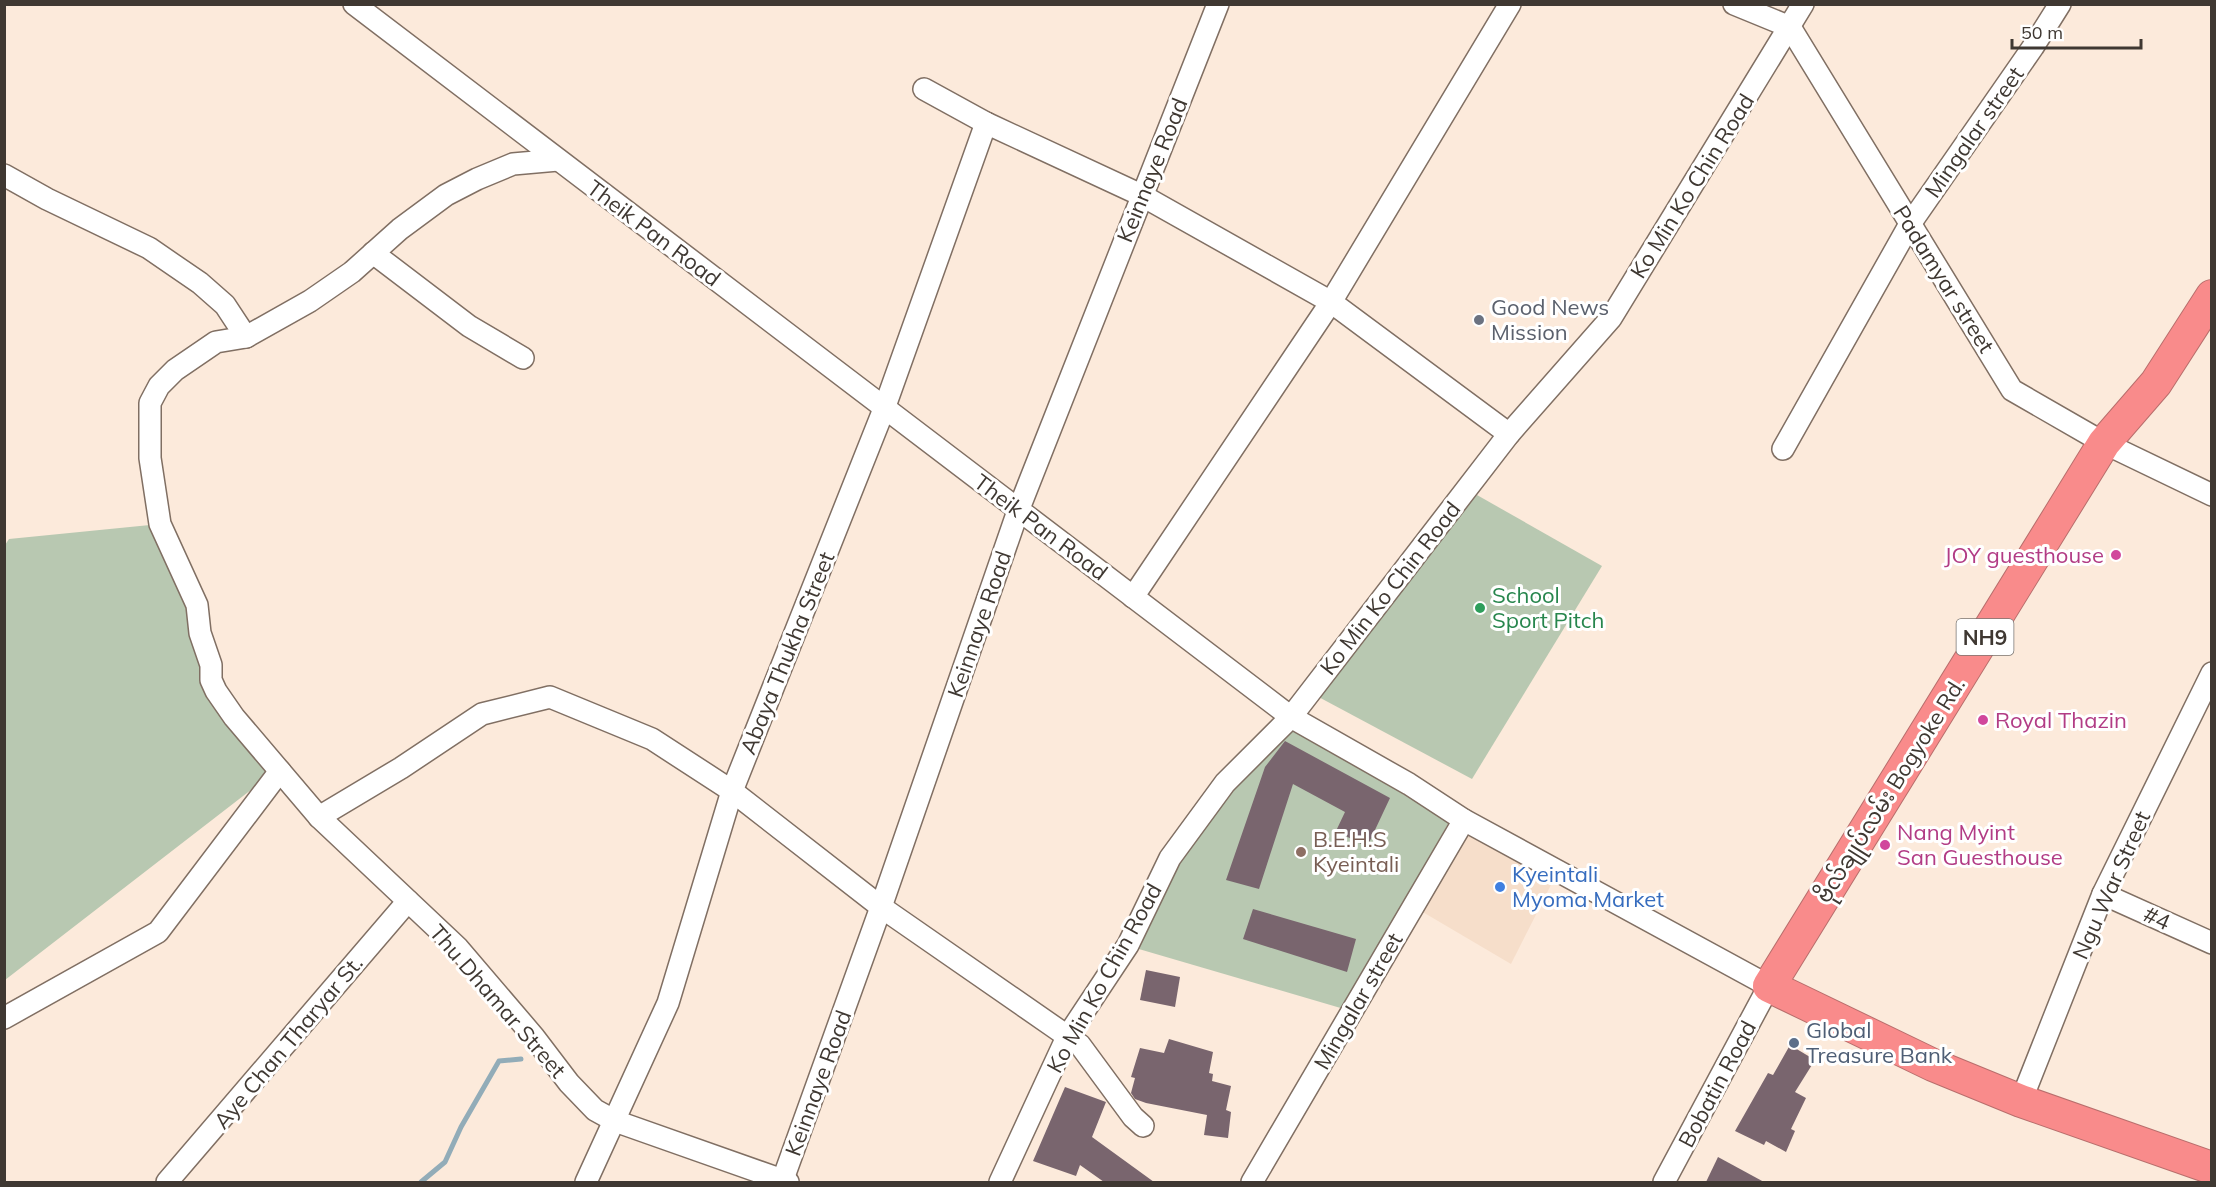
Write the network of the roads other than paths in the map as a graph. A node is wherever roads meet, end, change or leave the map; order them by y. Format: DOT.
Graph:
graph roads {
  1 [pos="354,4"];
  2 [pos="1218,4"];
  3 [pos="1510,4"];
  4 [pos="1734,4"];
  5 [pos="1803,4"];
  6 [pos="2060,4"];
  7 [pos="1790,27"];
  8 [pos="924,89"];
  9 [pos="986,123"];
  10 [pos="558,160"];
  11 [pos="4,175"];
  12 [pos="1142,195"];
  13 [pos="1910,224"];
  14 [pos="373,253"];
  15 [pos="2211,296"];
  16 [pos="1330,302"];
  17 [pos="246,337"];
  18 [pos="523,358"];
  19 [pos="884,409"];
  20 [pos="1509,434"];
  21 [pos="2104,443"];
  22 [pos="1783,448"];
  23 [pos="2211,495"];
  24 [pos="1018,511"];
  25 [pos="1133,597"];
  26 [pos="2211,673"];
  27 [pos="1291,717"];
  28 [pos="280,771"];
  29 [pos="732,791"];
  30 [pos="320,816"];
  31 [pos="1464,820"];
  32 [pos="2103,894"];
  33 [pos="408,901"];
  34 [pos="882,907"];
  35 [pos="2211,943"];
  36 [pos="1769,986"];
  37 [pos="4,1018"];
  38 [pos="1067,1037"];
  39 [pos="2021,1101"];
  40 [pos="615,1121"];
  41 [pos="1143,1126"];
  42 [pos="2201,1171"];
  43 [pos="167,1182"];
  44 [pos="585,1182"];
  45 [pos="784,1182"];
  46 [pos="1000,1182"];
  47 [pos="1252,1182"];
  48 [pos="1664,1182"];
  1 -- 10 [label="street, Theik Pan Road"];
  2 -- 12 [label="street, Keinnaye Road"];
  3 -- 16 [label="street"];
  4 -- 7 [label="street"];
  5 -- 7 [label="street, Ko Min Ko Chin Road"];
  6 -- 13 [label="street, Mingalar street"];
  7 -- 13 [label="street, Padamyar street"];
  7 -- 20 [label="street, Ko Min Ko Chin Road"];
  8 -- 9 [label="street"];
  9 -- 12 [label="street"];
  9 -- 19 [label="street, Abaya Thukha Street"];
  10 -- 14 [label="street, Thu Dhamar Street"];
  10 -- 19 [label="street, Theik Pan Road"];
  11 -- 17 [label="street"];
  12 -- 16 [label="street"];
  12 -- 24 [label="street, Keinnaye Road"];
  13 -- 21 [label="street, Padamyar street"];
  13 -- 22 [label="street, Mingalar street"];
  14 -- 17 [label="street, Thu Dhamar Street"];
  14 -- 18 [label="street"];
  15 -- 21 [label="highway, ဗိုလ်ချုပ်လမ်း Bogyoke Rd. / NH9"];
  16 -- 20 [label="street"];
  16 -- 25 [label="street"];
  17 -- 28 [label="street, Thu Dhamar Street"];
  19 -- 24 [label="street, Theik Pan Road"];
  19 -- 29 [label="street, Abaya Thukha Street"];
  20 -- 27 [label="street, Ko Min Ko Chin Road"];
  21 -- 23 [label="street, Padamyar street"];
  21 -- 36 [label="highway, ဗိုလ်ချုပ်လမ်း Bogyoke Rd. / NH9"];
  24 -- 25 [label="street, Theik Pan Road"];
  24 -- 34 [label="street, Keinnaye Road"];
  25 -- 27 [label="street, Theik Pan Road"];
  26 -- 32 [label="street, Ngu War Street"];
  27 -- 31 [label="street, Theik Pan Road"];
  27 -- 38 [label="street, Ko Min Ko Chin Road"];
  28 -- 30 [label="street, Thu Dhamar Street"];
  28 -- 37 [label="street"];
  29 -- 30 [label="street"];
  29 -- 34 [label="street"];
  29 -- 40 [label="street, Abaya Thukha Street"];
  30 -- 33 [label="street, Thu Dhamar Street"];
  31 -- 36 [label="street, Theik Pan Road"];
  31 -- 47 [label="street, Mingalar street"];
  32 -- 35 [label="street, #4"];
  32 -- 39 [label="street, Ngu War Street"];
  33 -- 40 [label="street, Thu Dhamar Street"];
  33 -- 43 [label="street, Aye Chan Tharyar St."];
  34 -- 38 [label="street"];
  34 -- 45 [label="street, Keinnaye Road"];
  36 -- 39 [label="highway"];
  36 -- 48 [label="street, Bobatin Road"];
  38 -- 41 [label="street"];
  38 -- 46 [label="street, Ko Min Ko Chin Road"];
  39 -- 42 [label="highway"];
  40 -- 44 [label="street, Abaya Thukha Street"];
  40 -- 45 [label="street, Thu Dhamar Street"];
}
